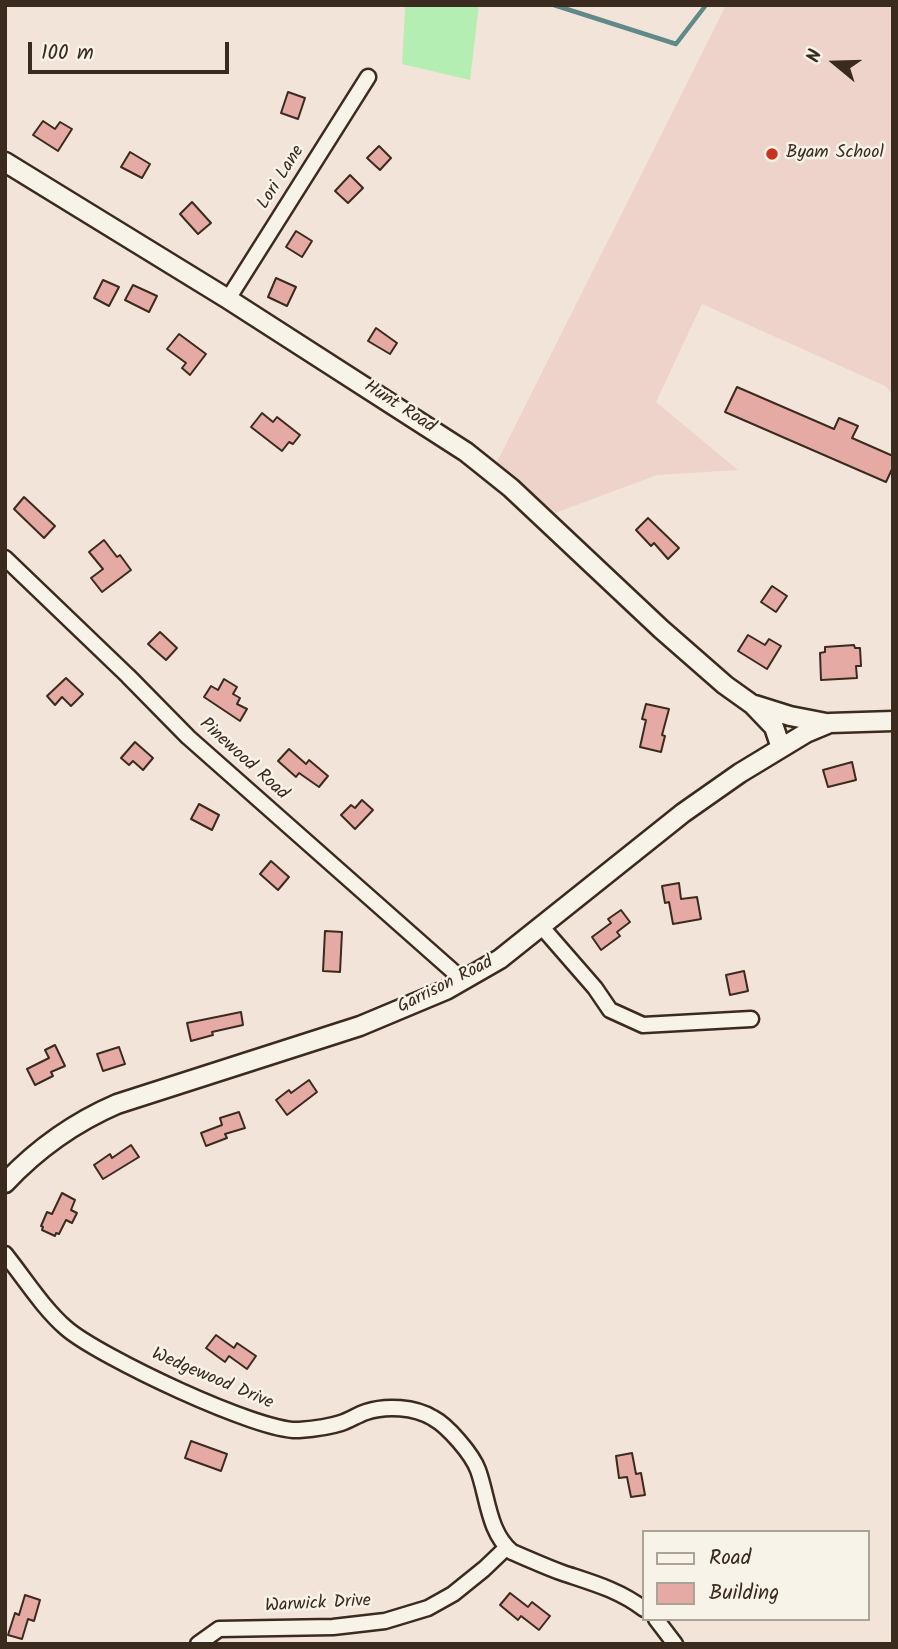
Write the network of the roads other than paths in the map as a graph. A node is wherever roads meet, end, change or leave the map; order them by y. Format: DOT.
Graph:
graph roads {
  1 [pos="369,77"];
  2 [pos="5,162"];
  3 [pos="228,299"];
  4 [pos="5,558"];
  5 [pos="753,705"];
  6 [pos="893,721"];
  7 [pos="830,723"];
  8 [pos="781,748"];
  9 [pos="541,926"];
  10 [pos="464,981"];
  11 [pos="751,1019"];
  12 [pos="5,1183"];
  13 [pos="5,1254"];
  14 [pos="506,1548"];
  15 [pos="642,1608"];
  16 [pos="658,1621"];
  17 [pos="198,1644"];
  18 [pos="675,1644"];
  1 -- 3 [label="street, Lori Lane"];
  2 -- 3 [label="street, Hunt Road"];
  3 -- 5 [label="street, Hunt Road"];
  4 -- 10 [label="street, Pinewood Road"];
  5 -- 7 [label="street, Hunt Road"];
  5 -- 8 [label="street, Hunt Road"];
  6 -- 7 [label="street, Garrison Road"];
  7 -- 8 [label="street, Garrison Road"];
  8 -- 9 [label="street, Garrison Road"];
  9 -- 10 [label="street, Garrison Road"];
  9 -- 11 [label="street"];
  10 -- 12 [label="street, Garrison Road"];
  13 -- 14 [label="street, Wedgewood Drive"];
  14 -- 15 [label="street"];
  14 -- 17 [label="street, Warwick Drive"];
  16 -- 18 [label="street"];
}
